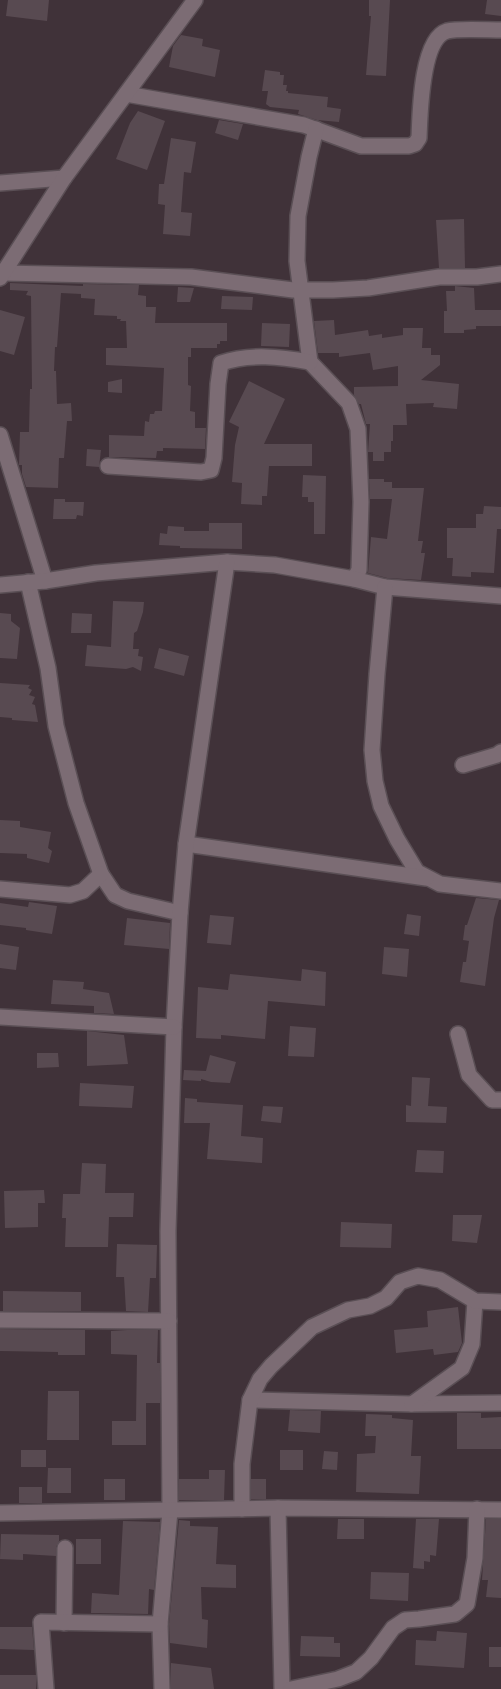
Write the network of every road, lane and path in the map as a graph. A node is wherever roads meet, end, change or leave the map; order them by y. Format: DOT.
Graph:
graph roads {
  1 [pos="195,0"];
  2 [pos="501,30"];
  3 [pos="126,94"];
  4 [pos="316,129"];
  5 [pos="64,178"];
  6 [pos="0,183"];
  7 [pos="501,274"];
  8 [pos="1,276"];
  9 [pos="300,290"];
  10 [pos="310,362"];
  11 [pos="0,435"];
  12 [pos="108,466"];
  13 [pos="227,562"];
  14 [pos="354,579"];
  15 [pos="44,581"];
  16 [pos="28,582"];
  17 [pos="0,584"];
  18 [pos="385,587"];
  19 [pos="501,596"];
  20 [pos="501,752"];
  21 [pos="463,766"];
  22 [pos="186,844"];
  23 [pos="101,874"];
  24 [pos="428,879"];
  25 [pos="0,889"];
  26 [pos="501,890"];
  27 [pos="180,913"];
  28 [pos="0,1017"];
  29 [pos="174,1027"];
  30 [pos="458,1034"];
  31 [pos="501,1100"];
  32 [pos="475,1302"];
  33 [pos="501,1302"];
  34 [pos="0,1320"];
  35 [pos="169,1321"];
  36 [pos="250,1400"];
  37 [pos="501,1403"];
  38 [pos="412,1404"];
  39 [pos="278,1508"];
  40 [pos="242,1509"];
  41 [pos="477,1509"];
  42 [pos="501,1510"];
  43 [pos="170,1511"];
  44 [pos="0,1513"];
  45 [pos="65,1548"];
  46 [pos="64,1623"];
  47 [pos="160,1624"];
  48 [pos="46,1689"];
  49 [pos="162,1689"];
  50 [pos="282,1689"];
  51 [pos="291,1689"];
  1 -- 3 [label="street"];
  2 -- 4 [label="street"];
  3 -- 4 [label="street"];
  3 -- 5 [label="street"];
  4 -- 9 [label="street"];
  5 -- 6 [label="street"];
  5 -- 8 [label="street"];
  7 -- 9 [label="street"];
  8 -- 9 [label="street"];
  9 -- 10 [label="street"];
  10 -- 12 [label="street"];
  10 -- 14 [label="street"];
  11 -- 15 [label="street"];
  13 -- 14 [label="street"];
  13 -- 15 [label="street"];
  13 -- 22 [label="street"];
  14 -- 18 [label="street"];
  15 -- 16 [label="street"];
  16 -- 17 [label="street"];
  16 -- 23 [label="street"];
  18 -- 19 [label="street"];
  18 -- 24 [label="street"];
  20 -- 21 [label="street"];
  22 -- 24 [label="street"];
  22 -- 27 [label="street"];
  23 -- 25 [label="street"];
  23 -- 27 [label="street"];
  24 -- 26 [label="street"];
  27 -- 29 [label="street"];
  28 -- 29 [label="street"];
  29 -- 35 [label="street"];
  30 -- 31 [label="street"];
  32 -- 33 [label="street"];
  32 -- 36 [label="street"];
  32 -- 38 [label="street"];
  34 -- 35 [label="street"];
  35 -- 43 [label="street"];
  36 -- 38 [label="street"];
  36 -- 40 [label="street"];
  37 -- 38 [label="street"];
  39 -- 40 [label="street"];
  39 -- 41 [label="street"];
  39 -- 50 [label="street"];
  40 -- 43 [label="street"];
  41 -- 42 [label="street"];
  41 -- 51 [label="street"];
  43 -- 44 [label="street"];
  43 -- 47 [label="street"];
  45 -- 46 [label="street"];
  46 -- 47 [label="street"];
  46 -- 48 [label="street"];
  47 -- 49 [label="street"];
}
